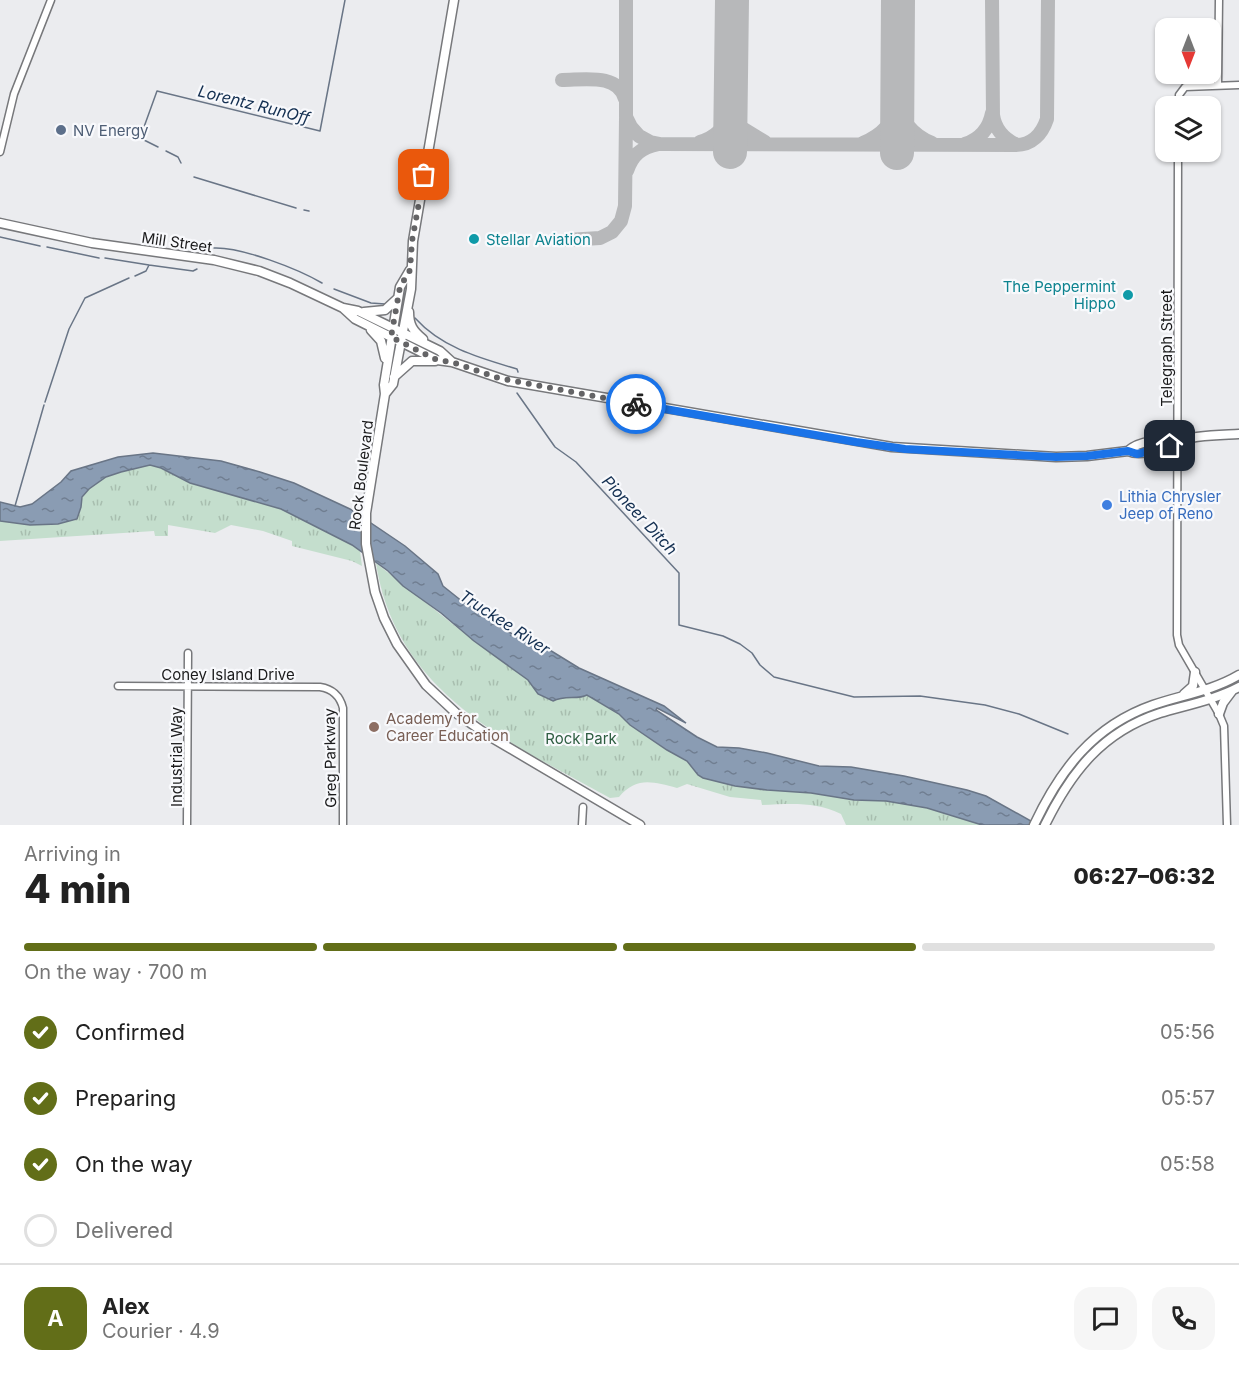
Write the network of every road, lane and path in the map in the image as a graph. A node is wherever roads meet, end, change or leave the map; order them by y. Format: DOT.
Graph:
graph roads {
  1 [pos="51,0"];
  2 [pos="454,0"];
  3 [pos="1218,0"];
  4 [pos="1218,86"];
  5 [pos="1239,86"];
  6 [pos="1179,96"];
  7 [pos="0,152"];
  8 [pos="1178,162"];
  9 [pos="0,223"];
  10 [pos="410,270"];
  11 [pos="398,298"];
  12 [pos="409,299"];
  13 [pos="343,308"];
  14 [pos="358,311"];
  15 [pos="365,324"];
  16 [pos="393,328"];
  17 [pos="391,337"];
  18 [pos="401,337"];
  19 [pos="441,351"];
  20 [pos="447,362"];
  21 [pos="387,367"];
  22 [pos="394,378"];
  23 [pos="385,394"];
  24 [pos="1239,434"];
  25 [pos="1177,441"];
  26 [pos="188,653"];
  27 [pos="1195,672"];
  28 [pos="1239,675"];
  29 [pos="118,686"];
  30 [pos="188,687"];
  31 [pos="1236,688"];
  32 [pos="1205,690"];
  33 [pos="336,693"];
  34 [pos="1180,697"];
  35 [pos="1210,699"];
  36 [pos="1219,714"];
  37 [pos="583,807"];
  38 [pos="187,825"];
  39 [pos="343,825"];
  40 [pos="582,825"];
  41 [pos="640,825"];
  42 [pos="1034,825"];
  43 [pos="1045,825"];
  44 [pos="1227,825"];
  1 -- 7 [label="street"];
  2 -- 10 [label="main road, Rock Boulevard"];
  3 -- 4 [label="street"];
  4 -- 5 [label="street"];
  4 -- 6 [label="street"];
  8 -- 25 [label="street, Telegraph Street"];
  9 -- 13 [label="main road, Mill Street"];
  10 -- 11 [label="main road, Rock Boulevard"];
  10 -- 12 [label="main road, Rock Boulevard"];
  11 -- 14 [label="main road"];
  11 -- 16 [label="main road, Rock Boulevard"];
  12 -- 18 [label="main road, Rock Boulevard"];
  12 -- 19 [label="main road"];
  13 -- 14 [label="main road, Mill Street"];
  13 -- 15 [label="main road, Mill Street"];
  14 -- 16 [label="main road, Mill Street"];
  15 -- 17 [label="main road, Mill Street"];
  15 -- 21 [label="main road"];
  16 -- 17 [label="main road, Rock Boulevard"];
  16 -- 18 [label="main road, Mill Street"];
  17 -- 18 [label="main road, Mill Street"];
  17 -- 21 [label="main road, Rock Boulevard"];
  18 -- 19 [label="main road, Mill Street"];
  18 -- 20 [label="main road, Mill Street"];
  18 -- 22 [label="main road, Rock Boulevard"];
  19 -- 20 [label="main road, Mill Street"];
  20 -- 22 [label="main road"];
  20 -- 25 [label="main road, Mill Street"];
  21 -- 23 [label="main road, Rock Boulevard"];
  22 -- 23 [label="main road, Rock Boulevard"];
  23 -- 41 [label="main road, Rock Boulevard"];
  24 -- 25 [label="main road, Mill Street"];
  25 -- 27 [label="street, Telegraph Street"];
  26 -- 30 [label="street, Industrial Way"];
  27 -- 32 [label="street, Telegraph Street"];
  27 -- 34 [label="main road"];
  28 -- 32 [label="main road"];
  29 -- 30 [label="street, Coney Island Drive"];
  30 -- 33 [label="street, Coney Island Drive"];
  30 -- 38 [label="street, Industrial Way"];
  31 -- 35 [label="main road"];
  31 -- 36 [label="main road"];
  32 -- 34 [label="main road"];
  32 -- 35 [label="street, Telegraph Street"];
  33 -- 39 [label="street, Greg Parkway"];
  34 -- 42 [label="main road"];
  35 -- 36 [label="street, Telegraph Street"];
  35 -- 43 [label="main road"];
  36 -- 44 [label="street"];
  37 -- 40 [label="street"];
}
